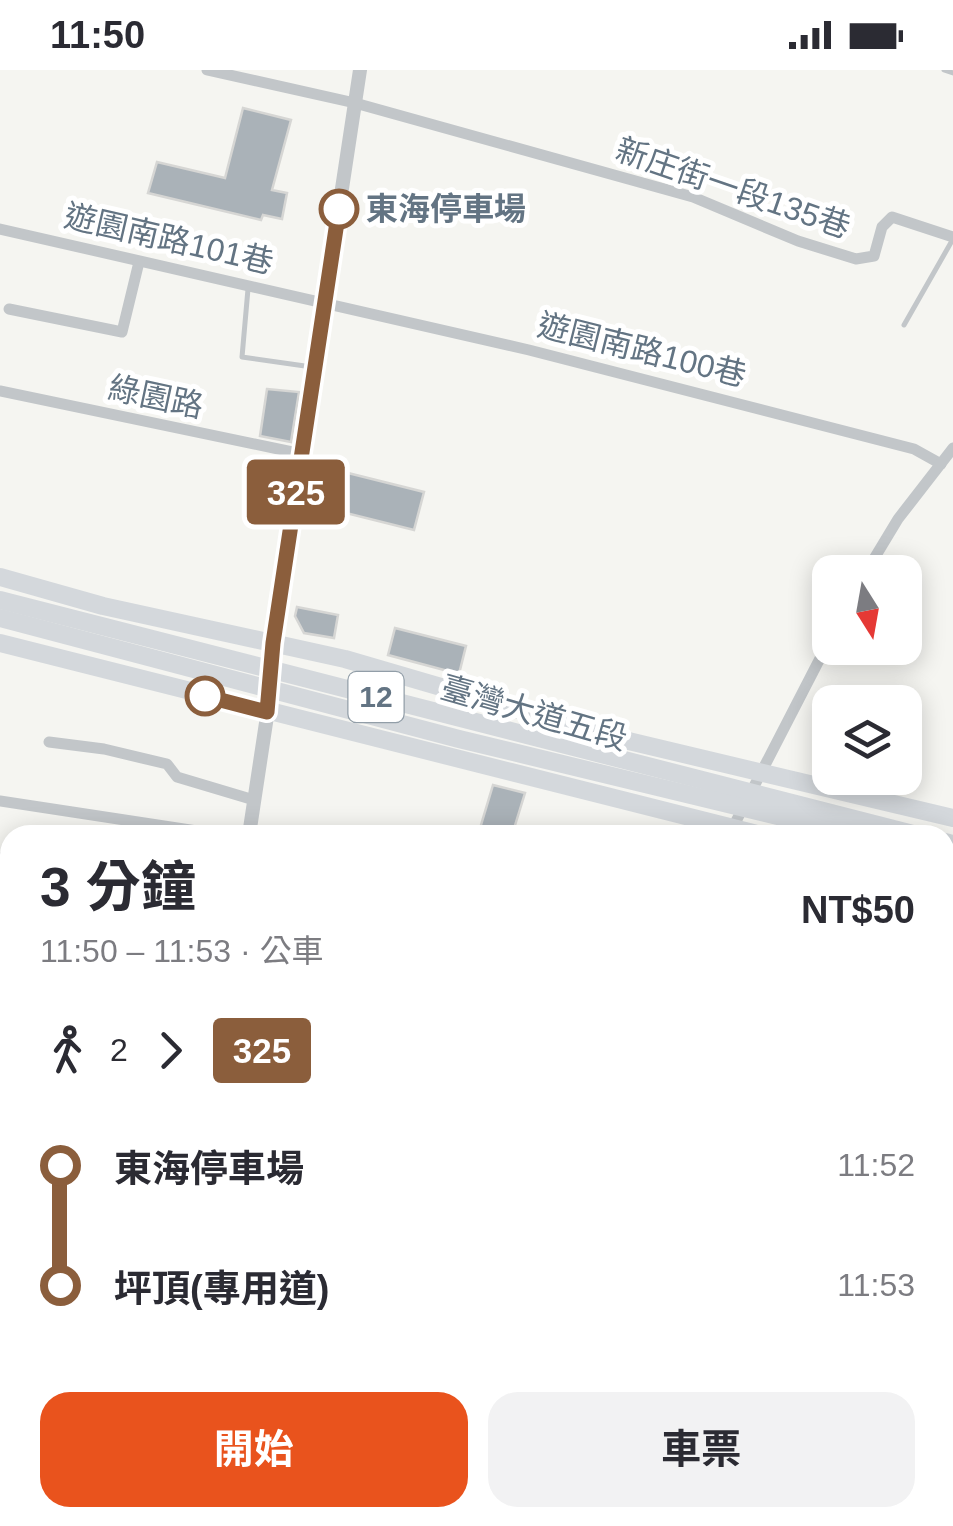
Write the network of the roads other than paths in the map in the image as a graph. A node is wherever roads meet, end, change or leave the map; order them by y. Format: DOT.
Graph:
graph roads {
  1 [pos="208,70"];
  2 [pos="360,70"];
  3 [pos="944,70"];
  4 [pos="953,73"];
  5 [pos="355,103"];
  6 [pos="0,229"];
  7 [pos="953,238"];
  8 [pos="139,262"];
  9 [pos="248,286"];
  10 [pos="325,304"];
  11 [pos="8,309"];
  12 [pos="904,325"];
  13 [pos="315,367"];
  14 [pos="0,392"];
  15 [pos="953,448"];
  16 [pos="302,454"];
  17 [pos="940,464"];
  18 [pos="876,555"];
  19 [pos="0,578"];
  20 [pos="0,600"];
  21 [pos="0,618"];
  22 [pos="0,643"];
  23 [pos="273,643"];
  24 [pos="817,665"];
  25 [pos="272,680"];
  26 [pos="267,712"];
  27 [pos="48,742"];
  28 [pos="763,771"];
  29 [pos="749,798"];
  30 [pos="0,800"];
  31 [pos="254,800"];
  32 [pos="953,818"];
  33 [pos="159,825"];
  34 [pos="250,825"];
  35 [pos="708,825"];
  36 [pos="734,825"];
  37 [pos="827,825"];
  38 [pos="872,825"];
  1 -- 5 [label="street"];
  2 -- 5 [label="street"];
  3 -- 4 [label="lane"];
  5 -- 7 [label="street, 新庄街一段135巷"];
  5 -- 10 [label="street"];
  6 -- 8 [label="street, 遊園南路101巷"];
  7 -- 12 [label="lane"];
  8 -- 9 [label="street, 遊園南路101巷"];
  8 -- 11 [label="street"];
  9 -- 10 [label="street, 遊園南路101巷"];
  9 -- 13 [label="lane"];
  10 -- 13 [label="street"];
  10 -- 17 [label="street, 遊園南路100巷"];
  13 -- 16 [label="street"];
  14 -- 16 [label="street, 綠園路"];
  15 -- 17 [label="street"];
  16 -- 23 [label="street"];
  17 -- 18 [label="street"];
  19 -- 23 [label="main road, 臺灣大道五段 / 12"];
  20 -- 25 [label="main road, 臺灣大道五段 / 12"];
  21 -- 25 [label="main road, 臺灣大道五段 / 12"];
  22 -- 26 [label="main road, 臺灣大道五段 / 12"];
  23 -- 25 [label="street"];
  23 -- 28 [label="main road, 臺灣大道五段 / 12"];
  24 -- 28 [label="street"];
  25 -- 26 [label="street"];
  25 -- 29 [label="main road, 臺灣大道五段 / 12"];
  26 -- 31 [label="street"];
  26 -- 35 [label="main road, 臺灣大道五段 / 12"];
  27 -- 31 [label="street"];
  28 -- 29 [label="street"];
  28 -- 32 [label="main road, 臺灣大道五段 / 12"];
  29 -- 36 [label="street"];
  29 -- 37 [label="main road, 臺灣大道五段 / 12"];
  29 -- 38 [label="main road, 臺灣大道五段 / 12"];
  30 -- 33 [label="street"];
  31 -- 34 [label="street"];
}
